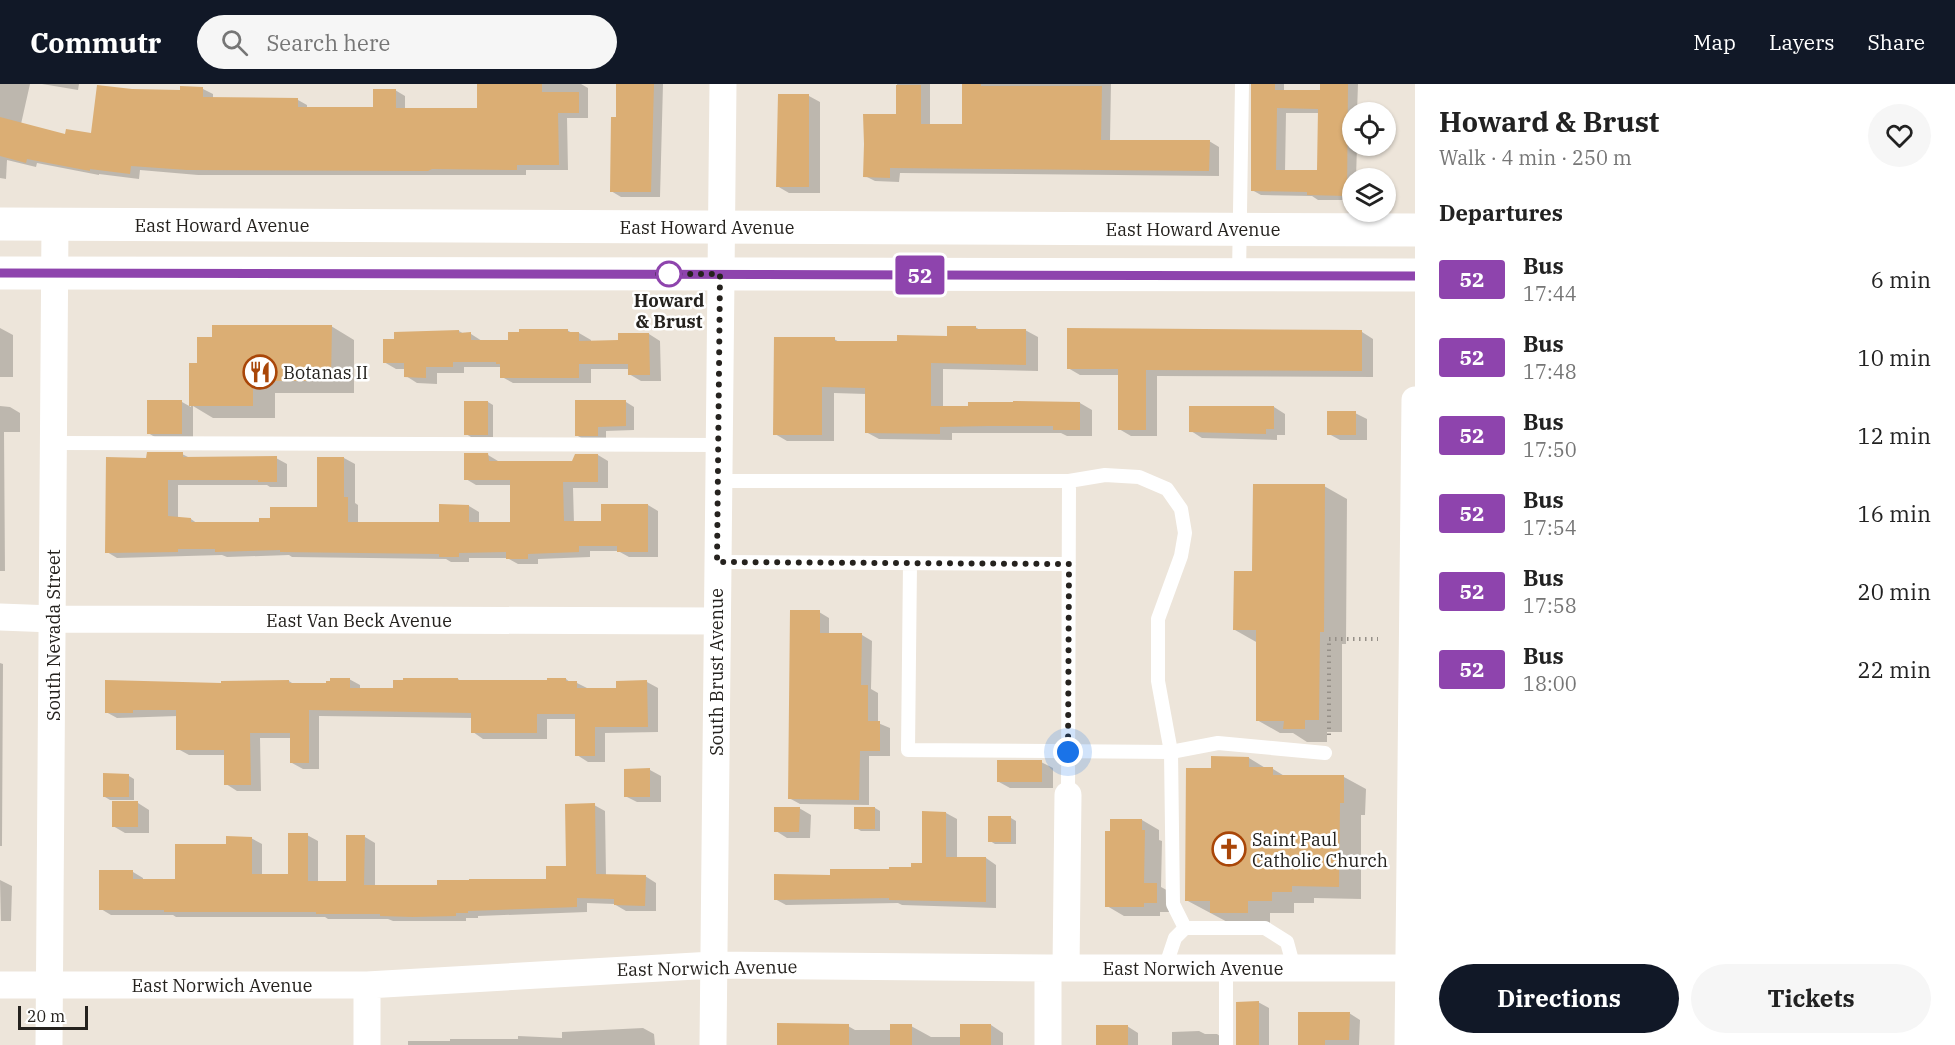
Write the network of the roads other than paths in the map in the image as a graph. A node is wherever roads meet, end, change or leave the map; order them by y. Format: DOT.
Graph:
graph roads {
  1 [pos="723,84"];
  2 [pos="1242,84"];
  3 [pos="0,224"];
  4 [pos="55,224"];
  5 [pos="378,226"];
  6 [pos="720,227"];
  7 [pos="1241,229"];
  8 [pos="1415,230"];
  9 [pos="0,273"];
  10 [pos="55,273"];
  11 [pos="376,274"];
  12 [pos="720,274"];
  13 [pos="1239,275"];
  14 [pos="1415,275"];
  15 [pos="1415,400"];
  16 [pos="54,443"];
  17 [pos="718,445"];
  18 [pos="718,481"];
  19 [pos="1069,481"];
  20 [pos="717,562"];
  21 [pos="910,564"];
  22 [pos="1069,564"];
  23 [pos="0,617"];
  24 [pos="53,619"];
  25 [pos="717,621"];
  26 [pos="1068,752"];
  27 [pos="1171,752"];
  28 [pos="1325,753"];
  29 [pos="1068,795"];
  30 [pos="1185,928"];
  31 [pos="713,965"];
  32 [pos="1057,968"];
  33 [pos="1165,968"];
  34 [pos="1226,968"];
  35 [pos="1294,968"];
  36 [pos="1412,968"];
  37 [pos="0,985"];
  38 [pos="50,985"];
  39 [pos="367,985"];
  40 [pos="50,1045"];
  41 [pos="367,1045"];
  42 [pos="712,1045"];
  43 [pos="1048,1045"];
  44 [pos="1226,1045"];
  45 [pos="1408,1045"];
  1 -- 6 [label="street, South Brust Avenue"];
  2 -- 7 [label="lane"];
  3 -- 4 [label="main road, East Howard Avenue"];
  4 -- 5 [label="main road, East Howard Avenue"];
  4 -- 10 [label="street, South Nevada Street"];
  5 -- 6 [label="main road, East Howard Avenue"];
  5 -- 11 [label="main road"];
  6 -- 7 [label="main road, East Howard Avenue"];
  6 -- 12 [label="street, South Brust Avenue"];
  7 -- 8 [label="main road, East Howard Avenue"];
  7 -- 13 [label="lane"];
  9 -- 10 [label="main road"];
  10 -- 11 [label="main road"];
  10 -- 16 [label="street, South Nevada Street"];
  11 -- 12 [label="main road"];
  12 -- 13 [label="main road"];
  12 -- 17 [label="street, South Brust Avenue"];
  13 -- 14 [label="main road"];
  15 -- 36 [label="street"];
  16 -- 17 [label="lane"];
  16 -- 24 [label="street, South Nevada Street"];
  17 -- 18 [label="street, South Brust Avenue"];
  18 -- 19 [label="lane"];
  18 -- 20 [label="street, South Brust Avenue"];
  19 -- 22 [label="lane"];
  19 -- 27 [label="lane"];
  20 -- 21 [label="lane"];
  20 -- 25 [label="street, South Brust Avenue"];
  21 -- 22 [label="lane"];
  21 -- 26 [label="lane"];
  22 -- 26 [label="lane"];
  23 -- 24 [label="street, East Van Beck Avenue"];
  24 -- 25 [label="street, East Van Beck Avenue"];
  24 -- 38 [label="street, South Nevada Street"];
  25 -- 31 [label="street, South Brust Avenue"];
  26 -- 27 [label="lane"];
  26 -- 29 [label="lane"];
  27 -- 28 [label="lane"];
  27 -- 30 [label="lane"];
  29 -- 32 [label="street"];
  30 -- 33 [label="lane"];
  30 -- 35 [label="lane"];
  31 -- 32 [label="street, East Norwich Avenue"];
  31 -- 39 [label="street, East Norwich Avenue"];
  31 -- 42 [label="street, South Brust Avenue"];
  32 -- 33 [label="street, East Norwich Avenue"];
  32 -- 43 [label="street"];
  33 -- 34 [label="street, East Norwich Avenue"];
  34 -- 35 [label="street, East Norwich Avenue"];
  34 -- 44 [label="lane"];
  35 -- 36 [label="street, East Norwich Avenue"];
  36 -- 45 [label="street"];
  37 -- 38 [label="street, East Norwich Avenue"];
  38 -- 39 [label="street, East Norwich Avenue"];
  38 -- 40 [label="street, South Nevada Street"];
  39 -- 41 [label="street"];
}
